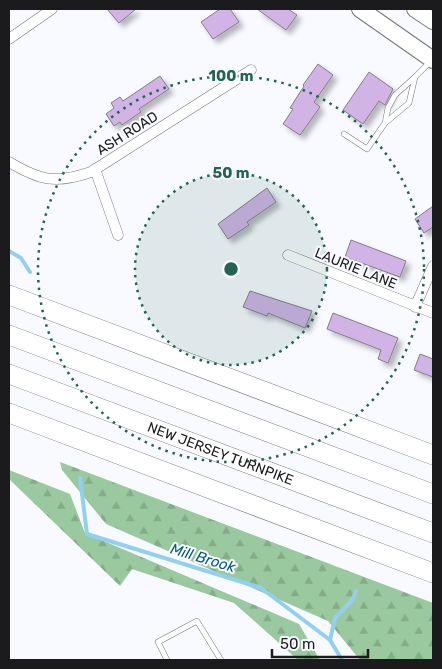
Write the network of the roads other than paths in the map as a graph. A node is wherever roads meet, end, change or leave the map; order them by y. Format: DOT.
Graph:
graph roads {
  1 [pos="52,9"];
  2 [pos="360,9"];
  3 [pos="415,9"];
  4 [pos="433,21"];
  5 [pos="9,39"];
  6 [pos="433,60"];
  7 [pos="251,70"];
  8 [pos="415,77"];
  9 [pos="385,123"];
  10 [pos="344,134"];
  11 [pos="9,162"];
  12 [pos="95,169"];
  13 [pos="118,235"];
  14 [pos="288,255"];
  15 [pos="433,266"];
  16 [pos="9,295"];
  17 [pos="415,306"];
  18 [pos="433,313"];
  19 [pos="9,335"];
  20 [pos="9,374"];
  21 [pos="9,413"];
  22 [pos="433,455"];
  23 [pos="433,494"];
  24 [pos="433,533"];
  25 [pos="433,573"];
  26 [pos="167,660"];
  27 [pos="221,660"];
  1 -- 5 [label="street"];
  2 -- 6 [label="main road"];
  3 -- 4 [label="main road"];
  6 -- 8 [label="lane"];
  7 -- 12 [label="street, ASH ROAD"];
  8 -- 9 [label="lane"];
  8 -- 9 [label="lane"];
  9 -- 10 [label="lane"];
  11 -- 12 [label="street, ASH ROAD"];
  12 -- 13 [label="street"];
  14 -- 17 [label="street, LAURIE LANE"];
  15 -- 17 [label="street"];
  16 -- 22 [label="highway"];
  17 -- 18 [label="street, LAURIE LANE"];
  19 -- 23 [label="highway"];
  20 -- 24 [label="highway, NEW JERSEY TURNPIKE"];
  21 -- 25 [label="highway"];
  26 -- 27 [label="lane"];
}
